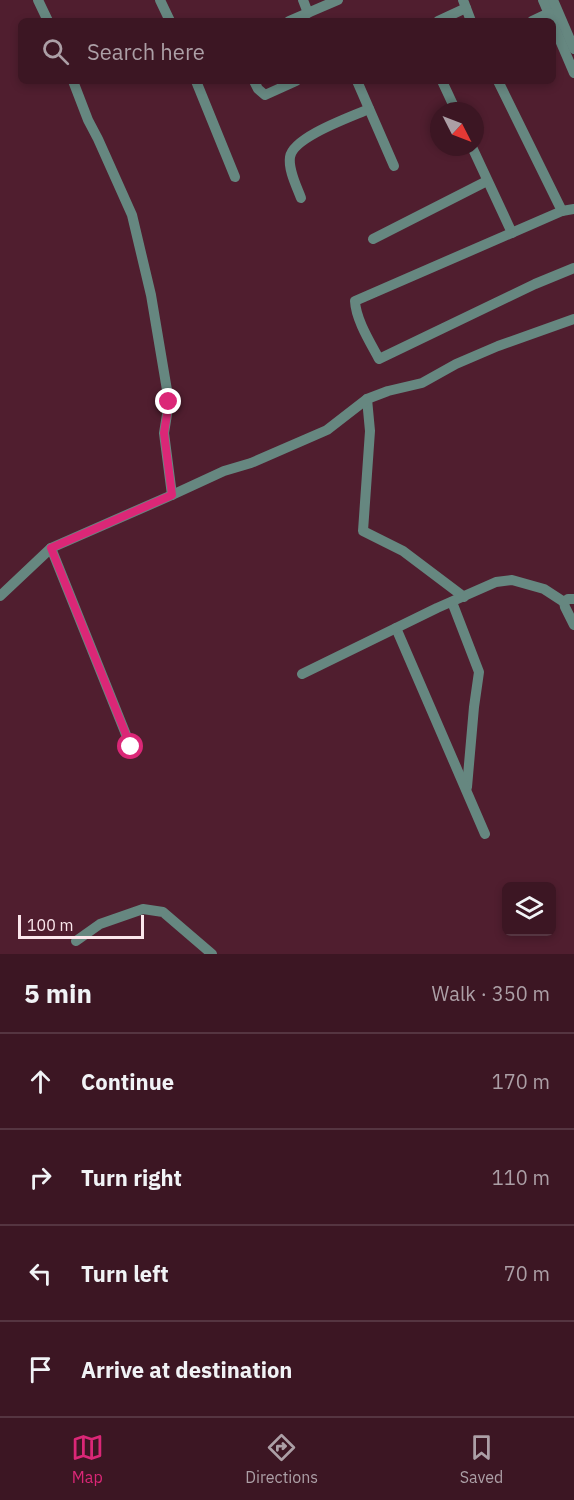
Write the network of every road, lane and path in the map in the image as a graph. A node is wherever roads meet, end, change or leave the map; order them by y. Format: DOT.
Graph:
graph roads {
  1 [pos="39,0"];
  2 [pos="160,0"];
  3 [pos="303,0"];
  4 [pos="338,0"];
  5 [pos="543,0"];
  6 [pos="553,0"];
  7 [pos="464,4"];
  8 [pos="308,13"];
  9 [pos="47,18"];
  10 [pos="169,18"];
  11 [pos="296,18"];
  12 [pos="443,18"];
  13 [pos="470,18"];
  14 [pos="554,18"];
  15 [pos="558,24"];
  16 [pos="574,49"];
  17 [pos="574,73"];
  18 [pos="75,84"];
  19 [pos="197,84"];
  20 [pos="256,84"];
  21 [pos="289,84"];
  22 [pos="358,84"];
  23 [pos="443,84"];
  24 [pos="499,84"];
  25 [pos="452,102"];
  26 [pos="369,110"];
  27 [pos="476,156"];
  28 [pos="394,166"];
  29 [pos="235,177"];
  30 [pos="487,181"];
  31 [pos="301,198"];
  32 [pos="574,209"];
  33 [pos="562,211"];
  34 [pos="512,233"];
  35 [pos="373,239"];
  36 [pos="574,268"];
  37 [pos="574,319"];
  38 [pos="367,399"];
  39 [pos="172,495"];
  40 [pos="51,548"];
  41 [pos="0,596"];
  42 [pos="464,597"];
  43 [pos="569,600"];
  44 [pos="452,602"];
  45 [pos="574,625"];
  46 [pos="396,628"];
  47 [pos="303,674"];
  48 [pos="131,747"];
  49 [pos="466,790"];
  50 [pos="485,834"];
  51 [pos="76,941"];
  52 [pos="212,954"];
  1 -- 9 [label="street"];
  2 -- 10 [label="street"];
  3 -- 8 [label="street"];
  4 -- 8 [label="street"];
  5 -- 14 [label="street"];
  6 -- 15 [label="street"];
  7 -- 12 [label="street"];
  7 -- 13 [label="street"];
  8 -- 11 [label="street"];
  15 -- 16 [label="street"];
  15 -- 17 [label="street"];
  18 -- 39 [label="street"];
  19 -- 29 [label="street"];
  20 -- 21 [label="street"];
  22 -- 26 [label="street"];
  23 -- 25 [label="street"];
  24 -- 33 [label="street"];
  26 -- 28 [label="street"];
  26 -- 31 [label="street"];
  27 -- 30 [label="street"];
  30 -- 34 [label="street"];
  30 -- 35 [label="street"];
  32 -- 33 [label="street"];
  33 -- 34 [label="street"];
  34 -- 36 [label="street"];
  37 -- 38 [label="street"];
  38 -- 39 [label="street"];
  38 -- 42 [label="street"];
  39 -- 40 [label="street"];
  40 -- 41 [label="street"];
  40 -- 48 [label="street"];
  42 -- 43 [label="street"];
  42 -- 44 [label="street"];
  43 -- 45 [label="street"];
  44 -- 46 [label="street"];
  44 -- 49 [label="street"];
  46 -- 47 [label="street"];
  46 -- 49 [label="street"];
  49 -- 50 [label="street"];
  51 -- 52 [label="street"];
}
